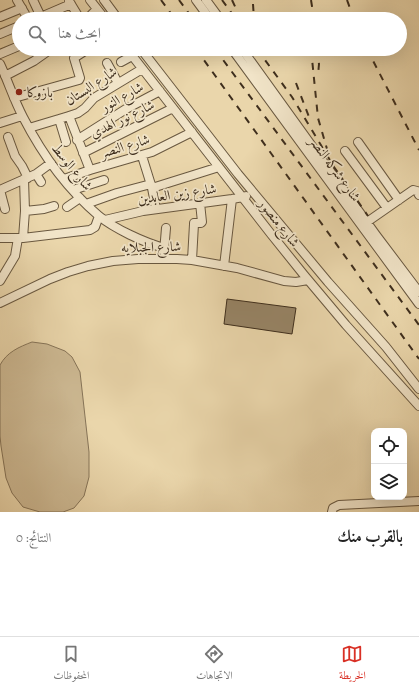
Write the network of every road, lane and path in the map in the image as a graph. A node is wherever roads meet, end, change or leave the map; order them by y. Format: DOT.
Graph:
graph roads {
  1 [pos="17,0"];
  2 [pos="32,0"];
  3 [pos="90,0"];
  4 [pos="104,0"];
  5 [pos="196,0"];
  6 [pos="206,0"];
  7 [pos="69,2"];
  8 [pos="22,8"];
  9 [pos="97,9"];
  10 [pos="12,12"];
  11 [pos="12,12"];
  12 [pos="24,12"];
  13 [pos="36,12"];
  14 [pos="50,12"];
  15 [pos="75,12"];
  16 [pos="94,12"];
  17 [pos="99,12"];
  18 [pos="113,12"];
  19 [pos="205,12"];
  20 [pos="215,12"];
  21 [pos="0,17"];
  22 [pos="12,29"];
  23 [pos="0,34"];
  24 [pos="12,49"];
  25 [pos="0,54"];
  26 [pos="41,56"];
  27 [pos="77,56"];
  28 [pos="126,56"];
  29 [pos="133,56"];
  30 [pos="146,56"];
  31 [pos="237,56"];
  32 [pos="247,56"];
  33 [pos="121,62"];
  34 [pos="107,63"];
  35 [pos="0,64"];
  36 [pos="142,69"];
  37 [pos="5,76"];
  38 [pos="118,83"];
  39 [pos="160,91"];
  40 [pos="14,98"];
  41 [pos="173,108"];
  42 [pos="22,116"];
  43 [pos="69,116"];
  44 [pos="59,119"];
  45 [pos="0,123"];
  46 [pos="29,128"];
  47 [pos="192,132"];
  48 [pos="8,137"];
  49 [pos="78,140"];
  50 [pos="66,142"];
  51 [pos="358,142"];
  52 [pos="345,151"];
  53 [pos="82,153"];
  54 [pos="142,156"];
  55 [pos="51,164"];
  56 [pos="219,167"];
  57 [pos="90,170"];
  58 [pos="36,174"];
  59 [pos="26,178"];
  60 [pos="64,179"];
  61 [pos="104,180"];
  62 [pos="41,182"];
  63 [pos="151,186"];
  64 [pos="0,190"];
  65 [pos="72,190"];
  66 [pos="253,192"];
  67 [pos="419,195"];
  68 [pos="243,197"];
  69 [pos="232,199"];
  70 [pos="399,200"];
  71 [pos="83,201"];
  72 [pos="200,203"];
  73 [pos="54,206"];
  74 [pos="67,207"];
  75 [pos="5,208"];
  76 [pos="387,208"];
  77 [pos="156,209"];
  78 [pos="25,211"];
  79 [pos="102,218"];
  80 [pos="367,222"];
  81 [pos="166,228"];
  82 [pos="0,238"];
  83 [pos="21,238"];
  84 [pos="164,248"];
  85 [pos="163,259"];
  86 [pos="192,260"];
  87 [pos="224,266"];
  88 [pos="3,272"];
  89 [pos="308,280"];
  90 [pos="0,281"];
  91 [pos="419,292"];
  92 [pos="0,303"];
  93 [pos="419,304"];
  94 [pos="357,315"];
  95 [pos="346,325"];
  96 [pos="419,389"];
  97 [pos="419,406"];
  98 [pos="419,501"];
  99 [pos="389,503"];
  100 [pos="333,509"];
  101 [pos="389,512"];
  1 -- 8 [label="street"];
  2 -- 13 [label="street"];
  3 -- 9 [label="street"];
  4 -- 18 [label="street"];
  5 -- 19 [label="street"];
  6 -- 20 [label="street"];
  7 -- 14 [label="street"];
  7 -- 15 [label="street"];
  8 -- 10 [label="street"];
  8 -- 12 [label="street"];
  9 -- 16 [label="street"];
  9 -- 17 [label="street"];
  11 -- 21 [label="street"];
  22 -- 23 [label="street"];
  24 -- 25 [label="street"];
  26 -- 37 [label="street"];
  27 -- 40 [label="street"];
  28 -- 33 [label="street"];
  29 -- 36 [label="street, شارع منصور"];
  30 -- 66 [label="street, شارع منصور"];
  31 -- 93 [label="street, شارع شركه النصر"];
  32 -- 80 [label="street, شارع شركه النصر"];
  34 -- 38 [label="street"];
  35 -- 37 [label="street, شارع الوسط"];
  36 -- 38 [label="street, شارع البستان"];
  36 -- 39 [label="street, شارع منصور"];
  37 -- 40 [label="street, شارع الوسط"];
  38 -- 43 [label="street, شارع البستان"];
  39 -- 41 [label="street, شارع منصور"];
  39 -- 49 [label="street, شارع النور"];
  40 -- 42 [label="street, شارع الوسط"];
  41 -- 47 [label="street, شارع منصور"];
  41 -- 53 [label="street, شارع نور الهدي"];
  42 -- 45 [label="street"];
  42 -- 46 [label="street, شارع الوسط"];
  43 -- 44 [label="street, شارع البستان"];
  43 -- 49 [label="street"];
  44 -- 46 [label="street, شارع البستان"];
  44 -- 50 [label="street"];
  46 -- 55 [label="street, شارع الوسط"];
  47 -- 54 [label="street, شارع النصر"];
  47 -- 56 [label="street, شارع منصور"];
  48 -- 59 [label="street"];
  49 -- 53 [label="street"];
  51 -- 70 [label="street"];
  52 -- 76 [label="street"];
  53 -- 57 [label="street"];
  54 -- 57 [label="street, شارع النصر"];
  54 -- 63 [label="street"];
  55 -- 58 [label="street"];
  55 -- 60 [label="street, شارع الوسط"];
  56 -- 63 [label="street"];
  56 -- 68 [label="street, شارع منصور"];
  57 -- 60 [label="street, شارع النصر"];
  58 -- 59 [label="street"];
  58 -- 62 [label="street"];
  59 -- 64 [label="street"];
  59 -- 78 [label="street"];
  60 -- 65 [label="street, شارع الوسط"];
  61 -- 65 [label="street"];
  63 -- 71 [label="street"];
  63 -- 77 [label="street"];
  64 -- 75 [label="street"];
  65 -- 71 [label="street, شارع الوسط"];
  66 -- 68 [label="street, شارع زين العابدين"];
  66 -- 94 [label="street, شارع منصور"];
  67 -- 70 [label="street"];
  68 -- 69 [label="street, شارع زين العابدين"];
  68 -- 89 [label="street, شارع منصور"];
  69 -- 72 [label="street, شارع زين العابدين"];
  69 -- 87 [label="street"];
  70 -- 76 [label="street"];
  71 -- 74 [label="street"];
  71 -- 79 [label="street, شارع الوسط"];
  72 -- 77 [label="street, شارع زين العابدين"];
  72 -- 86 [label="street"];
  73 -- 78 [label="street"];
  76 -- 80 [label="street"];
  77 -- 79 [label="street, شارع زين العابدين"];
  78 -- 83 [label="street"];
  79 -- 83 [label="street"];
  79 -- 84 [label="street, شارع الوسط"];
  80 -- 91 [label="street, شارع شركه النصر"];
  81 -- 84 [label="street"];
  82 -- 83 [label="street"];
  83 -- 88 [label="street"];
  84 -- 85 [label="street"];
  85 -- 86 [label="street, شارع الجبلايه"];
  85 -- 92 [label="street, شارع الجبلايه"];
  86 -- 87 [label="street, شارع الجبلايه"];
  87 -- 89 [label="street, شارع الجبلايه"];
  88 -- 90 [label="street"];
  89 -- 95 [label="street, شارع منصور"];
  94 -- 95 [label="street"];
  94 -- 96 [label="street, شارع منصور"];
  95 -- 97 [label="street, شارع منصور"];
  98 -- 99 [label="street"];
  99 -- 100 [label="street"];
  99 -- 101 [label="street"];
}
